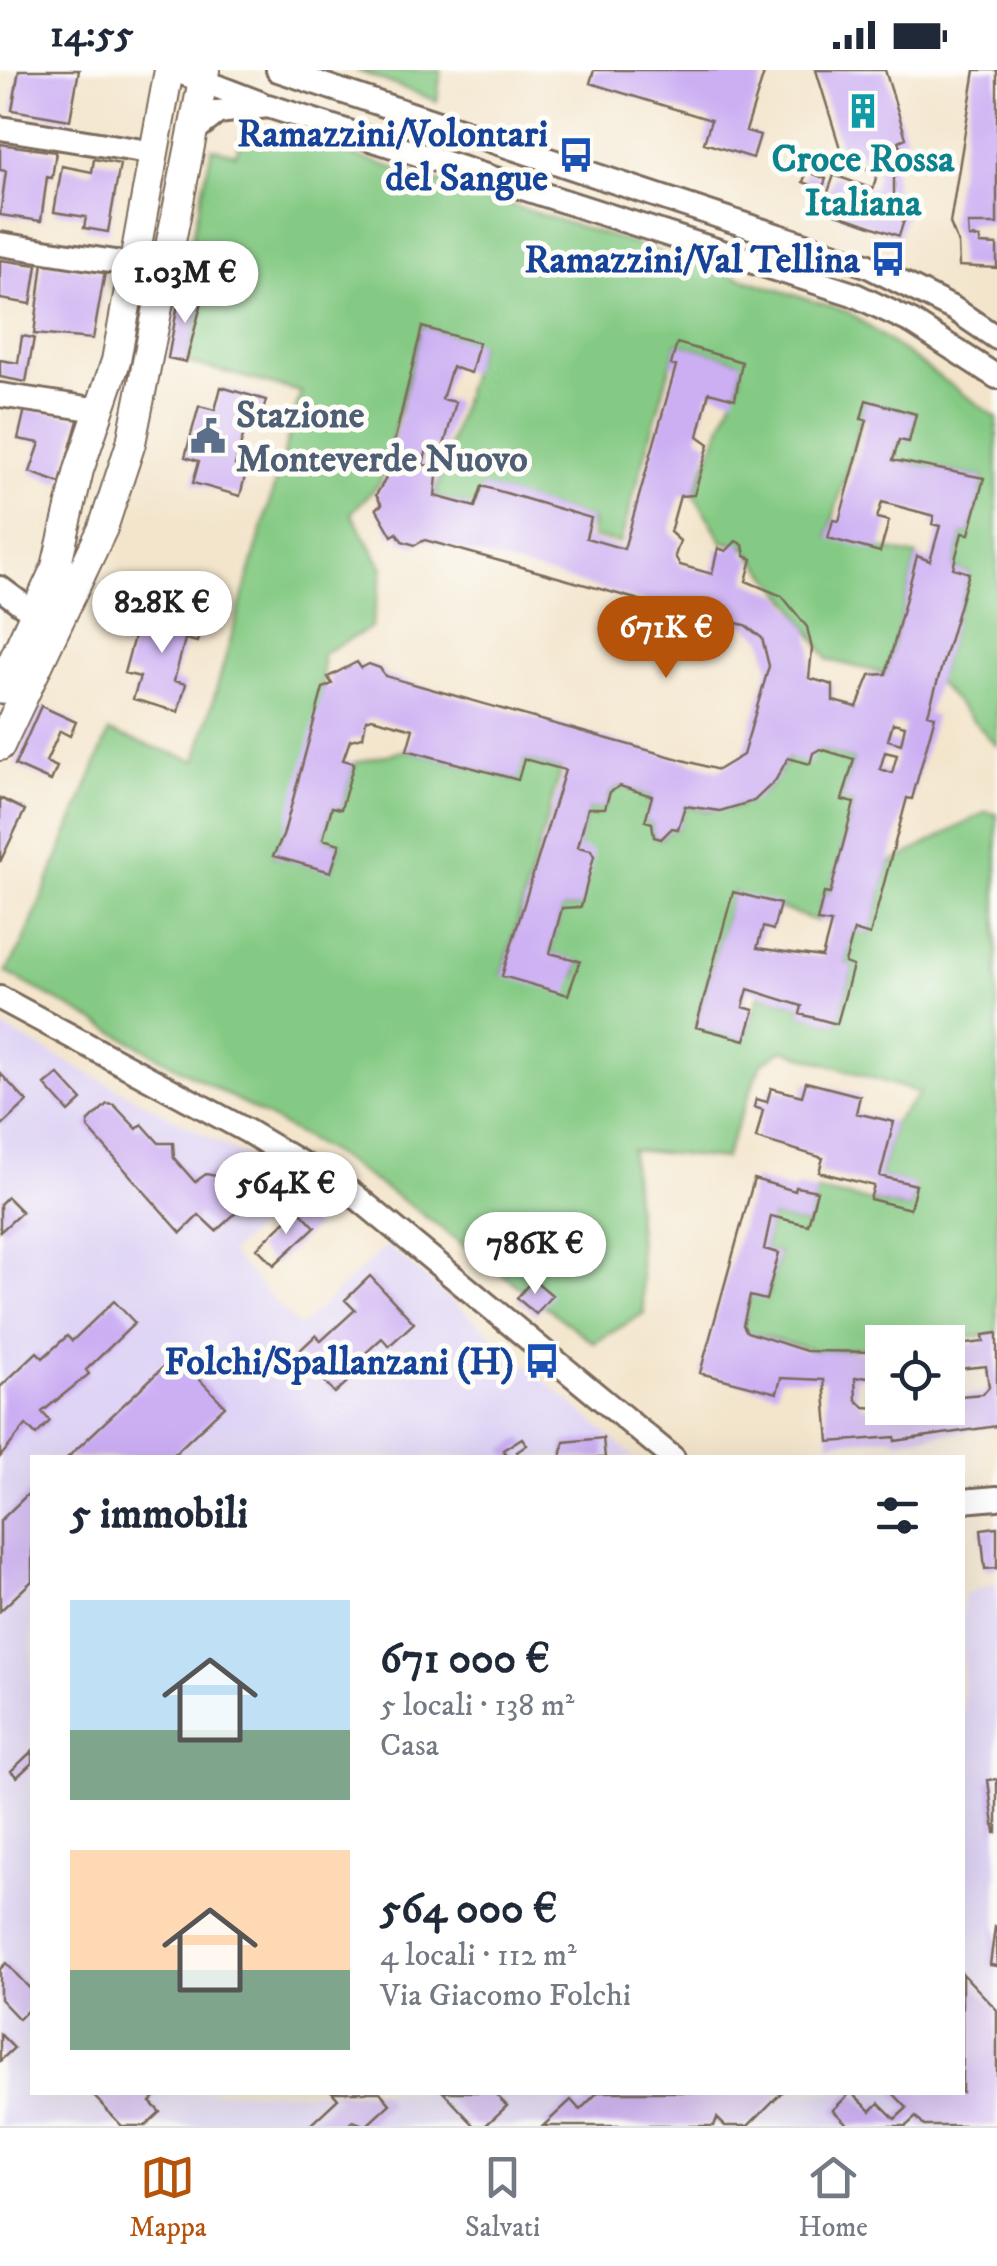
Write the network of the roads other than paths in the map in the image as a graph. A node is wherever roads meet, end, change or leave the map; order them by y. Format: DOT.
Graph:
graph roads {
  1 [pos="172,70"];
  2 [pos="278,71"];
  3 [pos="204,77"];
  4 [pos="268,106"];
  5 [pos="0,128"];
  6 [pos="191,133"];
  7 [pos="155,153"];
  8 [pos="620,184"];
  9 [pos="610,216"];
  10 [pos="0,244"];
  11 [pos="134,265"];
  12 [pos="997,338"];
  13 [pos="997,377"];
  14 [pos="0,394"];
  15 [pos="99,410"];
  16 [pos="0,588"];
  17 [pos="35,614"];
  18 [pos="0,689"];
  19 [pos="0,746"];
  20 [pos="0,998"];
  21 [pos="669,1455"];
  22 [pos="997,1498"];
  23 [pos="965,1501"];
  1 -- 3 [label="street"];
  1 -- 7 [label="main road"];
  2 -- 8 [label="street"];
  3 -- 4 [label="street"];
  3 -- 6 [label="main road"];
  4 -- 6 [label="street"];
  4 -- 9 [label="street"];
  5 -- 7 [label="street"];
  6 -- 19 [label="main road"];
  7 -- 11 [label="main road"];
  8 -- 9 [label="street"];
  8 -- 12 [label="street"];
  9 -- 13 [label="street"];
  10 -- 11 [label="street"];
  11 -- 15 [label="main road"];
  14 -- 15 [label="street"];
  15 -- 17 [label="main road"];
  16 -- 17 [label="street"];
  17 -- 18 [label="main road"];
  20 -- 21 [label="street"];
  22 -- 23 [label="street"];
}
